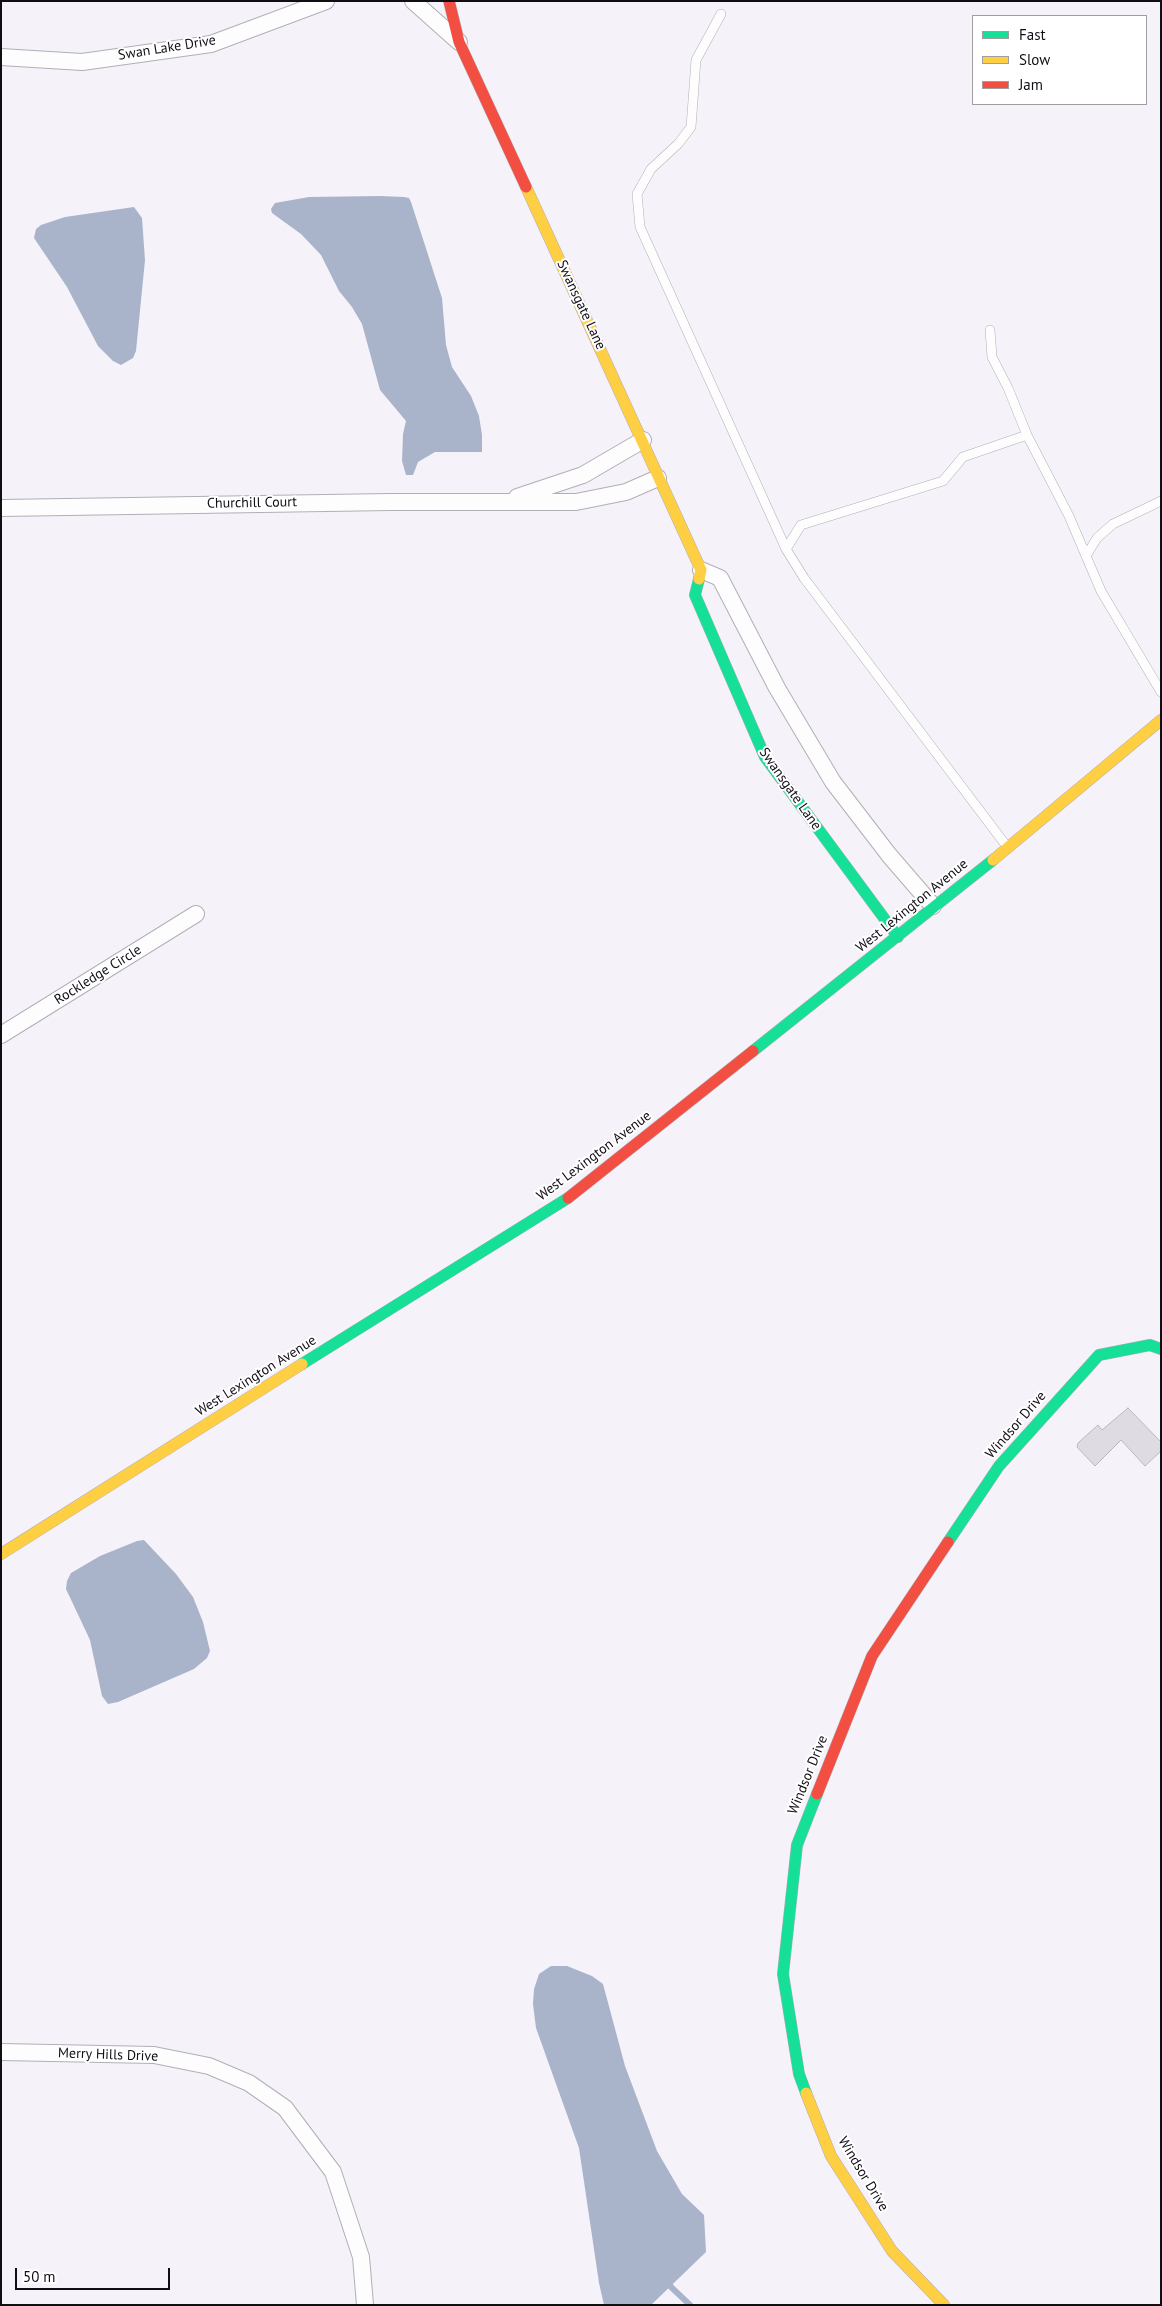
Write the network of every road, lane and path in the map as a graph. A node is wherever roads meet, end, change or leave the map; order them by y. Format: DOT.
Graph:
graph roads {
  1 [pos="326,1"];
  2 [pos="414,1"];
  3 [pos="449,1"];
  4 [pos="721,14"];
  5 [pos="459,42"];
  6 [pos="1,57"];
  7 [pos="990,330"];
  8 [pos="1027,435"];
  9 [pos="643,440"];
  10 [pos="658,478"];
  11 [pos="1161,501"];
  12 [pos="503,502"];
  13 [pos="1,508"];
  14 [pos="786,549"];
  15 [pos="1086,556"];
  16 [pos="701,570"];
  17 [pos="1161,692"];
  18 [pos="1161,720"];
  19 [pos="1009,848"];
  20 [pos="933,906"];
  21 [pos="196,914"];
  22 [pos="898,937"];
  23 [pos="1,1035"];
  24 [pos="1161,1349"];
  25 [pos="1,1554"];
  26 [pos="1,2052"];
  27 [pos="365,2305"];
  28 [pos="944,2305"];
  1 -- 6 [label="street, Swan Lake Drive"];
  2 -- 5 [label="street, Swansgate Lane"];
  3 -- 5 [label="street, Swansgate Lane"];
  4 -- 14 [label="lane"];
  5 -- 9 [label="street, Swansgate Lane"];
  7 -- 8 [label="lane"];
  8 -- 14 [label="lane"];
  8 -- 15 [label="lane"];
  9 -- 10 [label="street, Swansgate Lane"];
  9 -- 12 [label="street, Churchill Court"];
  10 -- 12 [label="street, Churchill Court"];
  10 -- 16 [label="street, Swansgate Lane"];
  11 -- 15 [label="lane"];
  12 -- 13 [label="street, Churchill Court"];
  14 -- 19 [label="lane"];
  15 -- 17 [label="lane"];
  16 -- 20 [label="street"];
  16 -- 22 [label="street, Swansgate Lane"];
  18 -- 19 [label="street, West Lexington Avenue"];
  19 -- 20 [label="street, West Lexington Avenue"];
  20 -- 22 [label="street, West Lexington Avenue"];
  21 -- 23 [label="street, Rockledge Circle"];
  22 -- 25 [label="street, West Lexington Avenue"];
  24 -- 28 [label="street, Windsor Drive"];
  26 -- 27 [label="street, Merry Hills Drive"];
}
